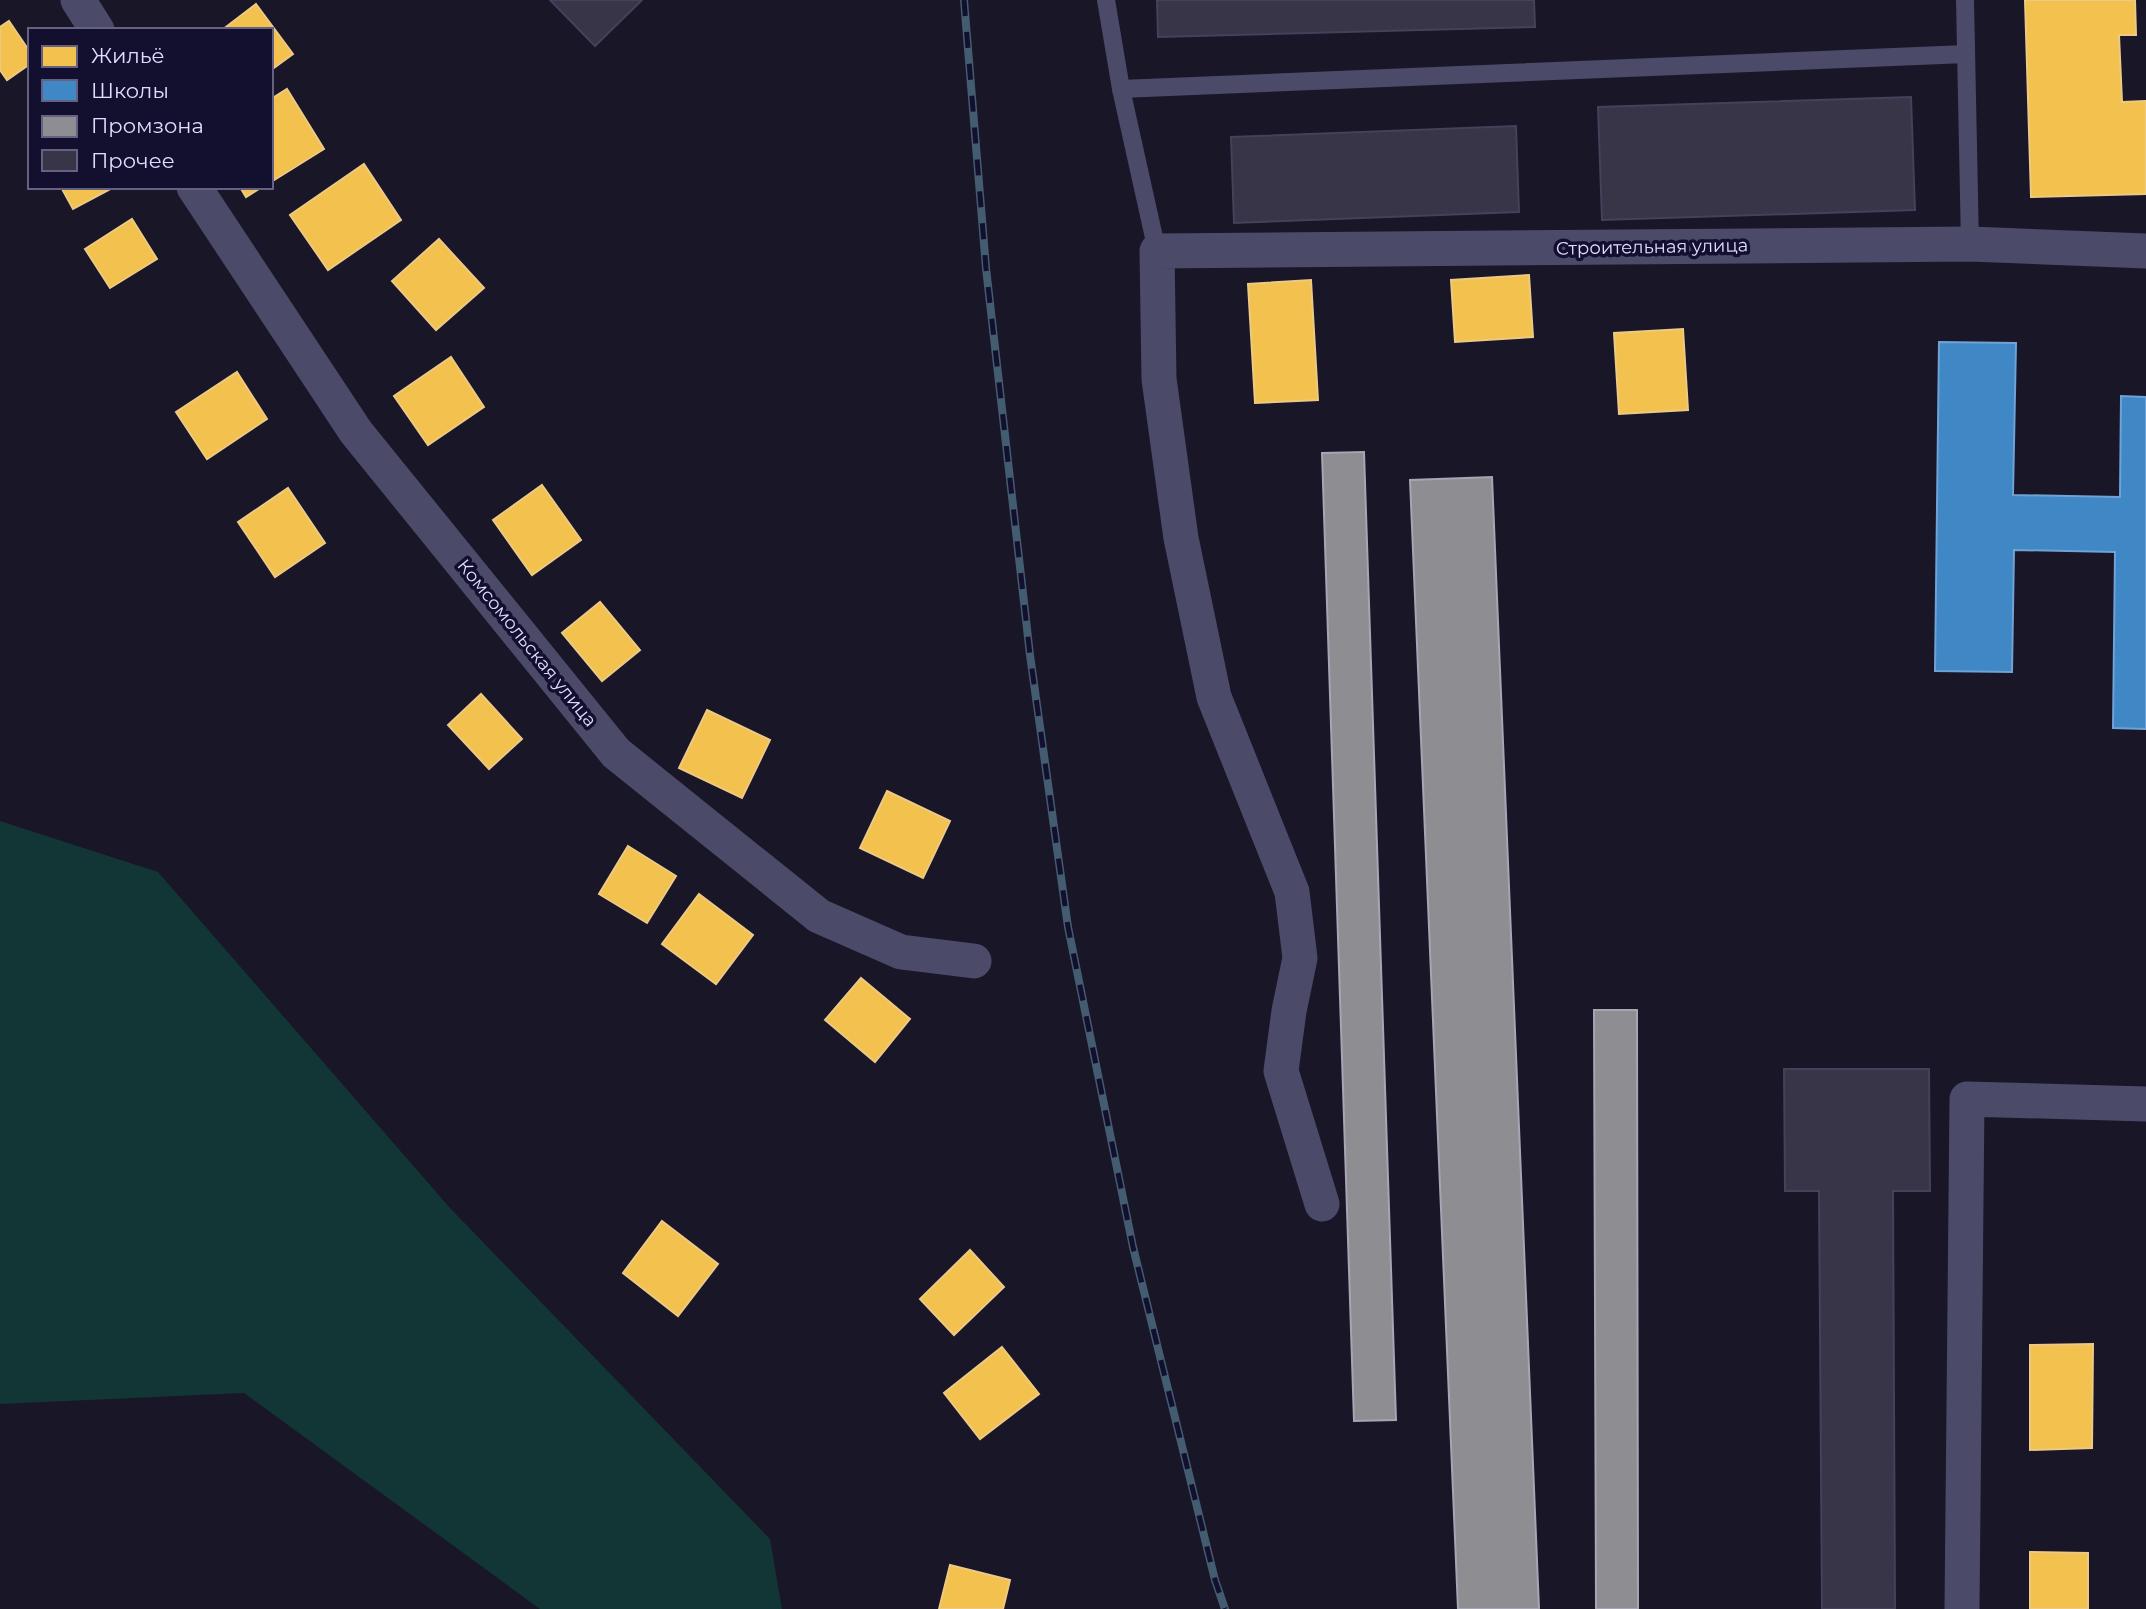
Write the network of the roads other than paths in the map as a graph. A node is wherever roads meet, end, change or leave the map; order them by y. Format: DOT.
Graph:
graph roads {
  1 [pos="78,0"];
  2 [pos="1105,0"];
  3 [pos="1965,0"];
  4 [pos="96,28"];
  5 [pos="1966,54"];
  6 [pos="1121,89"];
  7 [pos="195,189"];
  8 [pos="1970,244"];
  9 [pos="1157,251"];
  10 [pos="2146,251"];
  11 [pos="974,961"];
  12 [pos="2146,1104"];
  13 [pos="1322,1204"];
  14 [pos="1962,1609"];
  1 -- 4 [label="street"];
  2 -- 6 [label="lane"];
  3 -- 5 [label="lane"];
  5 -- 6 [label="lane"];
  5 -- 8 [label="lane"];
  6 -- 9 [label="lane"];
  7 -- 11 [label="street, Комсомольская улица"];
  8 -- 9 [label="street, Строительная улица"];
  8 -- 10 [label="street, Строительная улица"];
  9 -- 13 [label="street"];
  12 -- 14 [label="street"];
}
